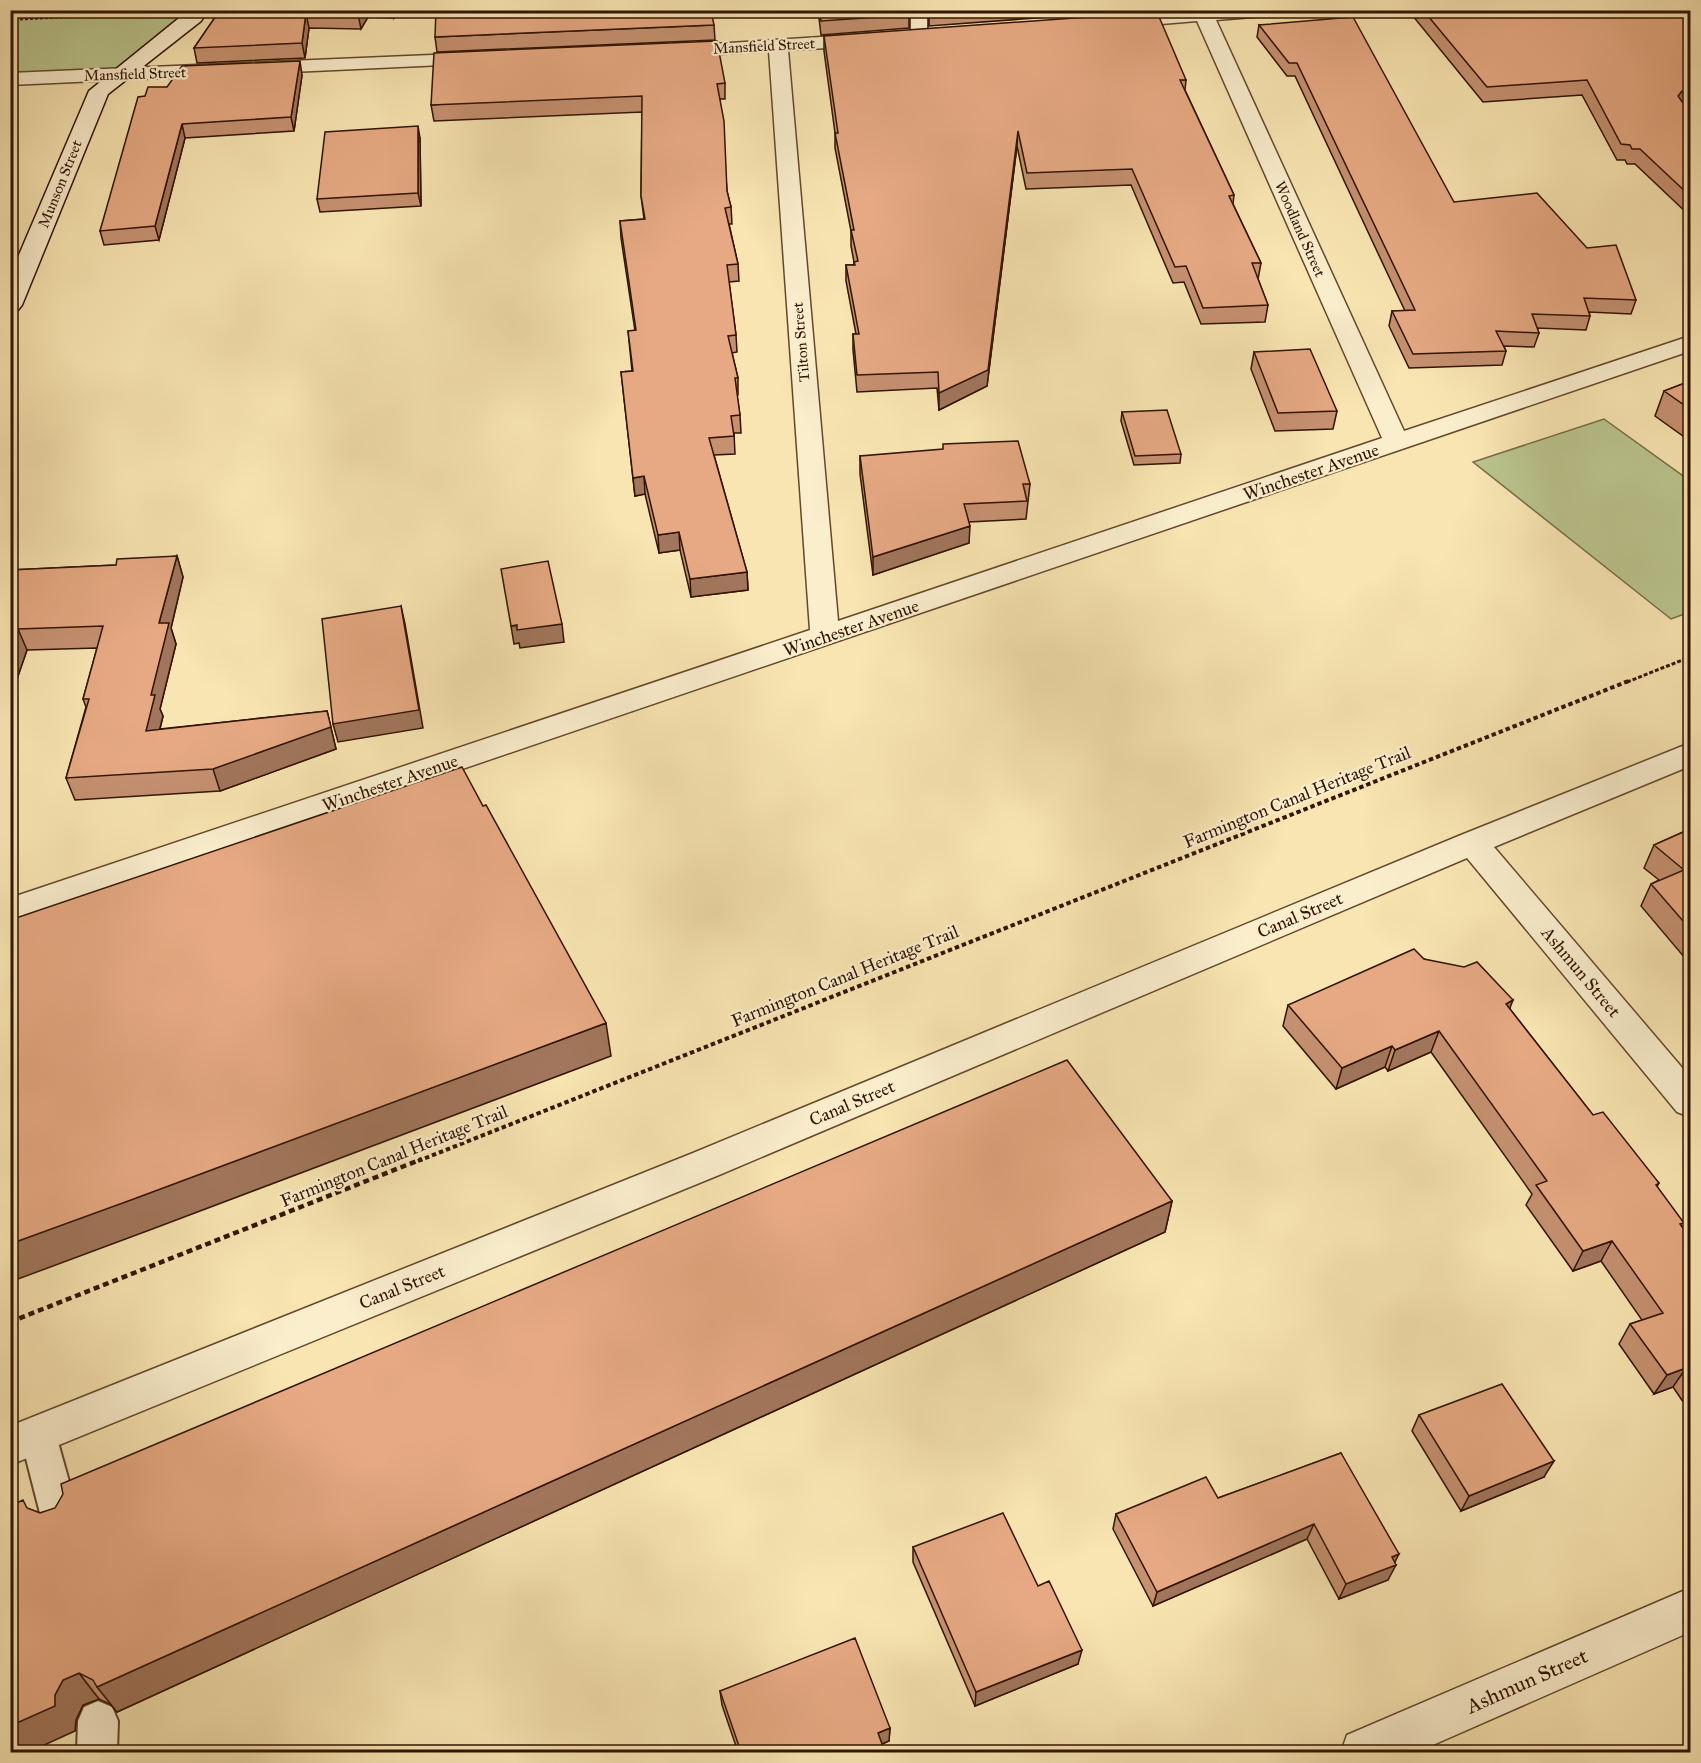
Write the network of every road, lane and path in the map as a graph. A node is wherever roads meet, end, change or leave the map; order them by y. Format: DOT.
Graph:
graph roads {
  1 [pos="108,10"];
  2 [pos="199,10"];
  3 [pos="919,10"];
  4 [pos="1265,10"];
  5 [pos="1204,15"];
  6 [pos="10,20"];
  7 [pos="1094,24"];
  8 [pos="942,35"];
  9 [pos="919,37"];
  10 [pos="778,46"];
  11 [pos="649,52"];
  12 [pos="499,58"];
  13 [pos="123,74"];
  14 [pos="10,79"];
  15 [pos="10,305"];
  16 [pos="1690,343"];
  17 [pos="1397,443"];
  18 [pos="825,638"];
  19 [pos="1690,657"];
  20 [pos="1690,754"];
  21 [pos="1472,843"];
  22 [pos="10,911"];
  23 [pos="1690,1101"];
  24 [pos="10,1322"];
  25 [pos="24,1440"];
  26 [pos="61,1521"];
  27 [pos="1690,1610"];
  28 [pos="1364,1752"];
  1 -- 6 [label="path"];
  2 -- 13 [label="street, Munson Street"];
  3 -- 9 [label="lane"];
  4 -- 5 [label="street"];
  5 -- 7 [label="street"];
  5 -- 17 [label="street, Woodland Street"];
  8 -- 9 [label="street, Mansfield Street"];
  9 -- 10 [label="street, Mansfield Street"];
  10 -- 11 [label="street, Mansfield Street"];
  10 -- 18 [label="street, Tilton Street"];
  12 -- 13 [label="street, Mansfield Street"];
  13 -- 14 [label="street, Mansfield Street"];
  13 -- 15 [label="street, Munson Street"];
  16 -- 17 [label="street, Winchester Avenue"];
  17 -- 18 [label="street, Winchester Avenue"];
  18 -- 22 [label="street, Winchester Avenue"];
  19 -- 24 [label="path, Farmington Canal Heritage Trail"];
  20 -- 21 [label="street, Canal Street"];
  21 -- 23 [label="street, Ashmun Street"];
  21 -- 25 [label="street, Canal Street"];
  25 -- 26 [label="lane"];
  27 -- 28 [label="street, Ashmun Street"];
}
